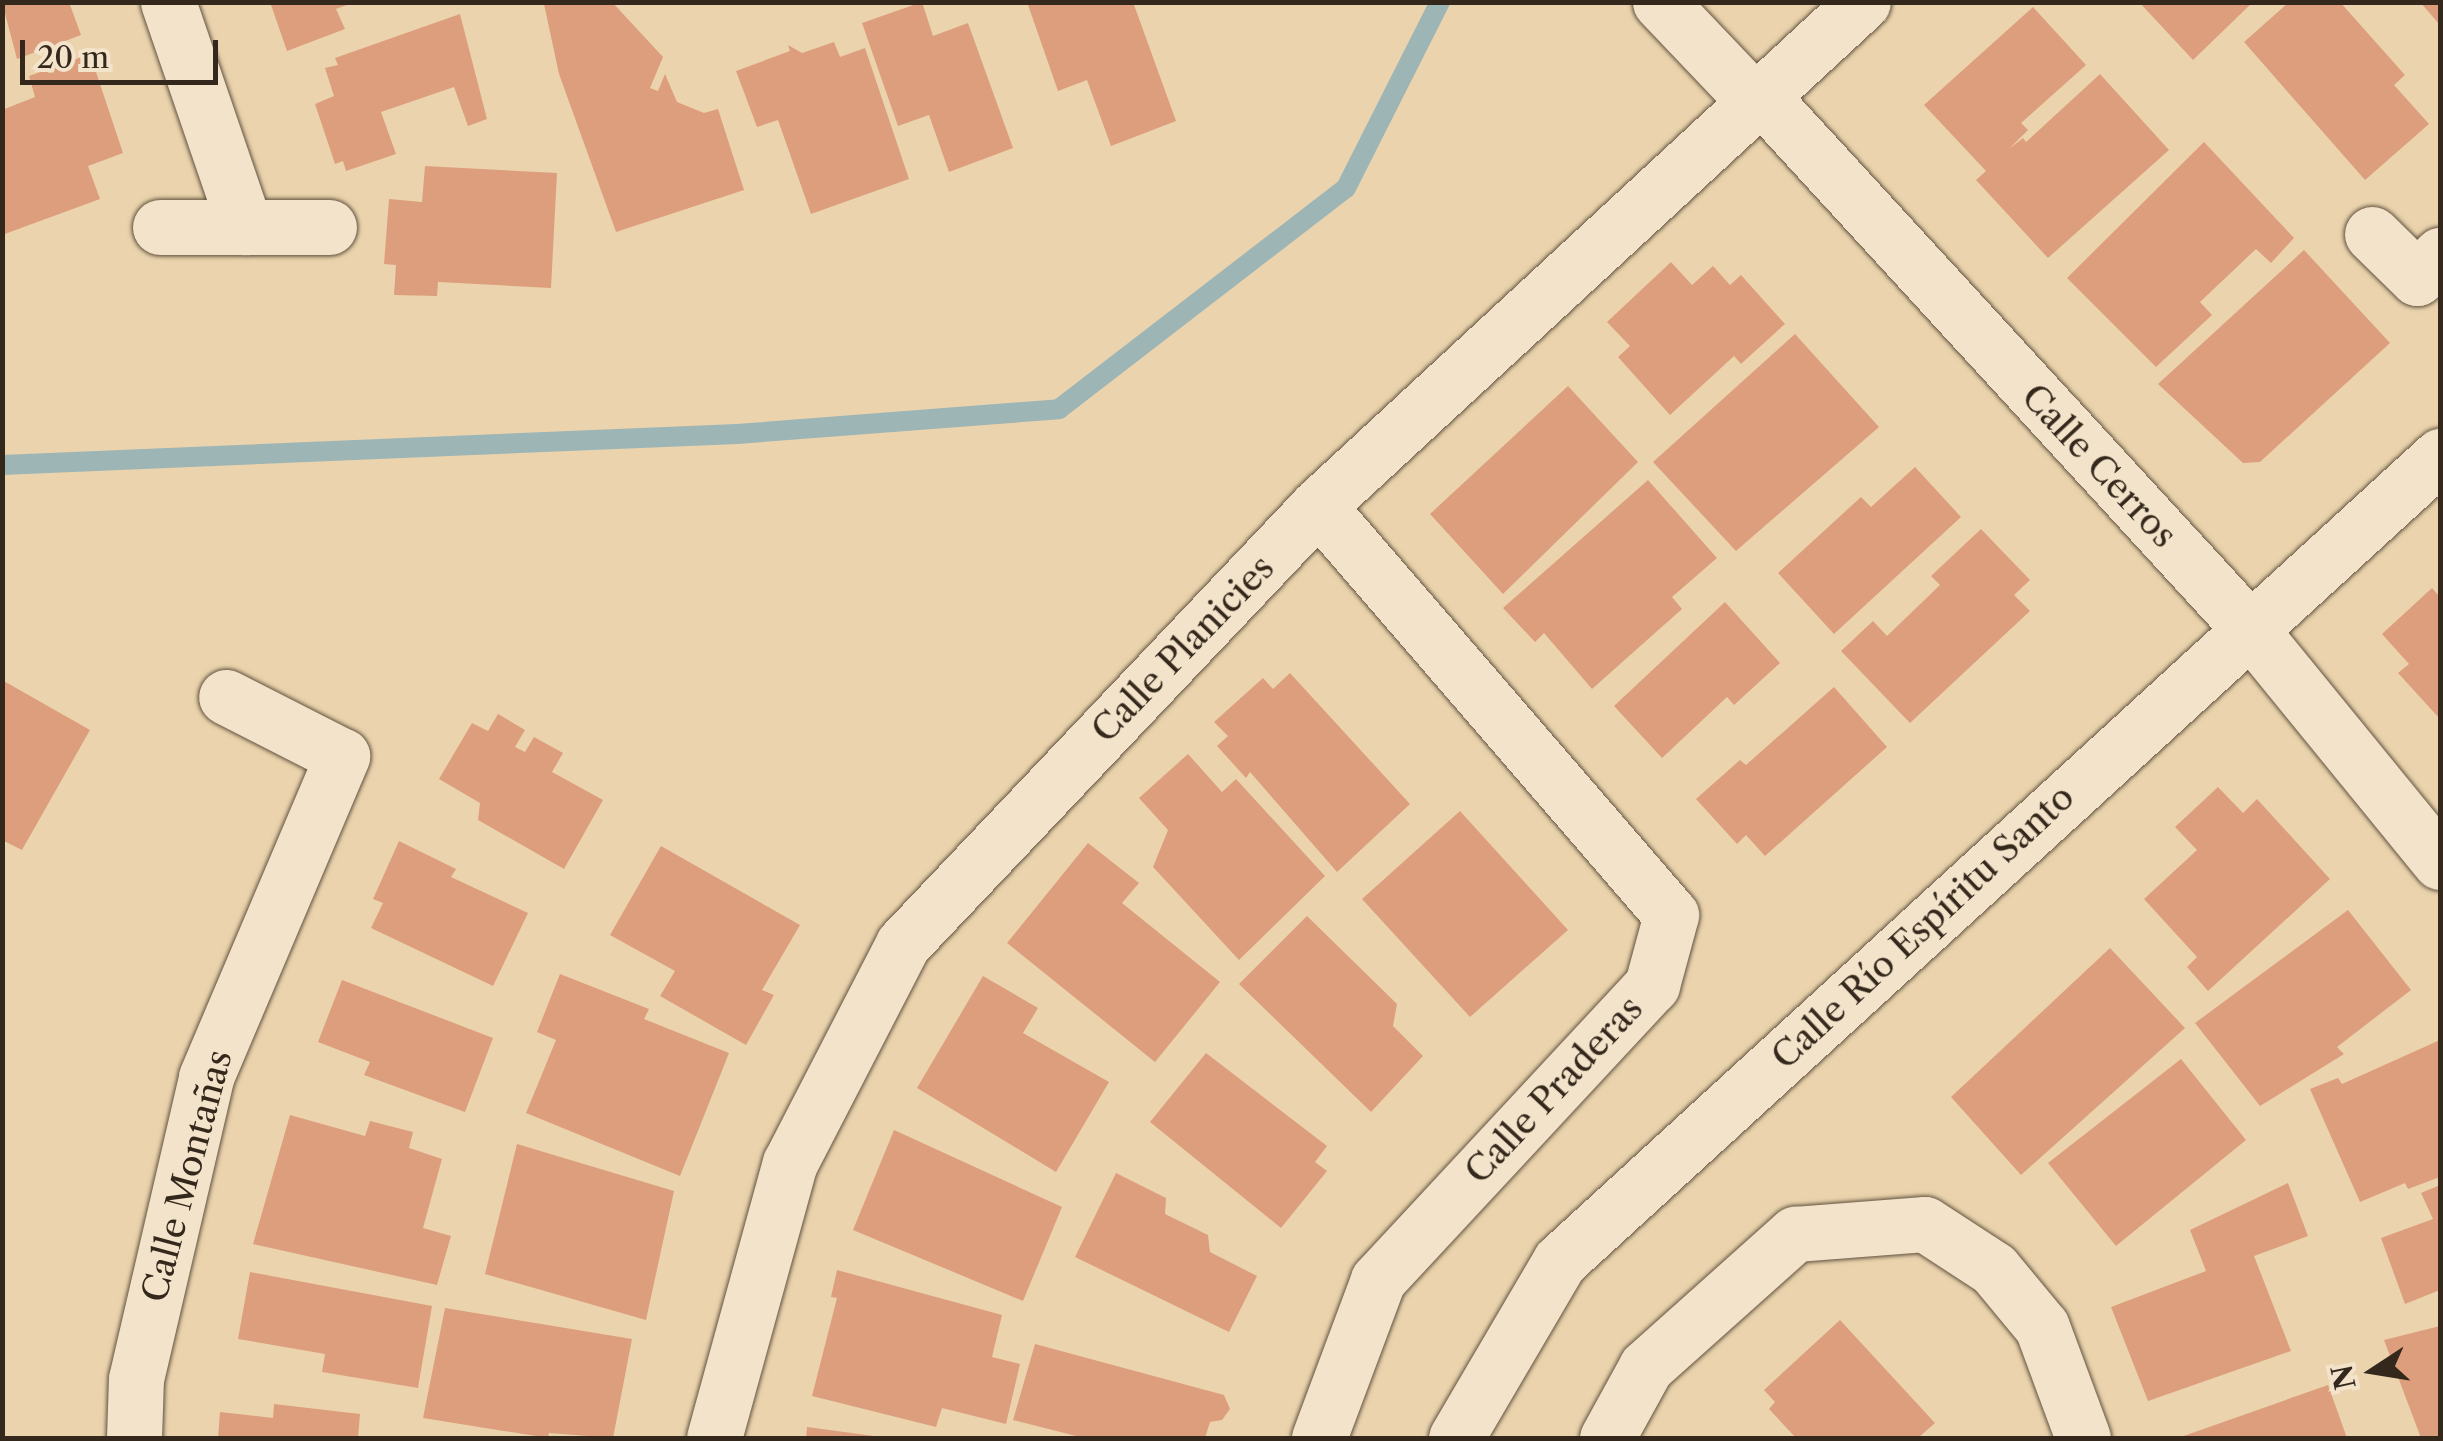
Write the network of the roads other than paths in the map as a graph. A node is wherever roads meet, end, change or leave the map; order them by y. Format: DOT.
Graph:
graph roads {
  1 [pos="168,2"];
  2 [pos="1660,2"];
  3 [pos="1863,2"];
  4 [pos="1752,92"];
  5 [pos="245,226"];
  6 [pos="160,227"];
  7 [pos="329,227"];
  8 [pos="2372,234"];
  9 [pos="2440,255"];
  10 [pos="2440,456"];
  11 [pos="1318,506"];
  12 [pos="2249,628"];
  13 [pos="226,697"];
  14 [pos="2440,862"];
  15 [pos="134,1438"];
  16 [pos="714,1438"];
  17 [pos="1319,1438"];
  18 [pos="1456,1438"];
  19 [pos="1607,1438"];
  20 [pos="2084,1438"];
  1 -- 5 [label="street"];
  2 -- 4 [label="street, Calle Cerros"];
  3 -- 4 [label="street, Calle Planicies"];
  4 -- 11 [label="street, Calle Planicies"];
  4 -- 12 [label="street, Calle Cerros"];
  5 -- 6 [label="street"];
  5 -- 7 [label="street"];
  8 -- 9 [label="street"];
  10 -- 12 [label="street, Calle Río Espíritu Santo"];
  11 -- 16 [label="street, Calle Planicies"];
  11 -- 17 [label="street, Calle Praderas"];
  12 -- 14 [label="street, Calle Cerros"];
  12 -- 18 [label="street, Calle Río Espíritu Santo"];
  13 -- 15 [label="street, Calle Montañas"];
  19 -- 20 [label="street"];
}
